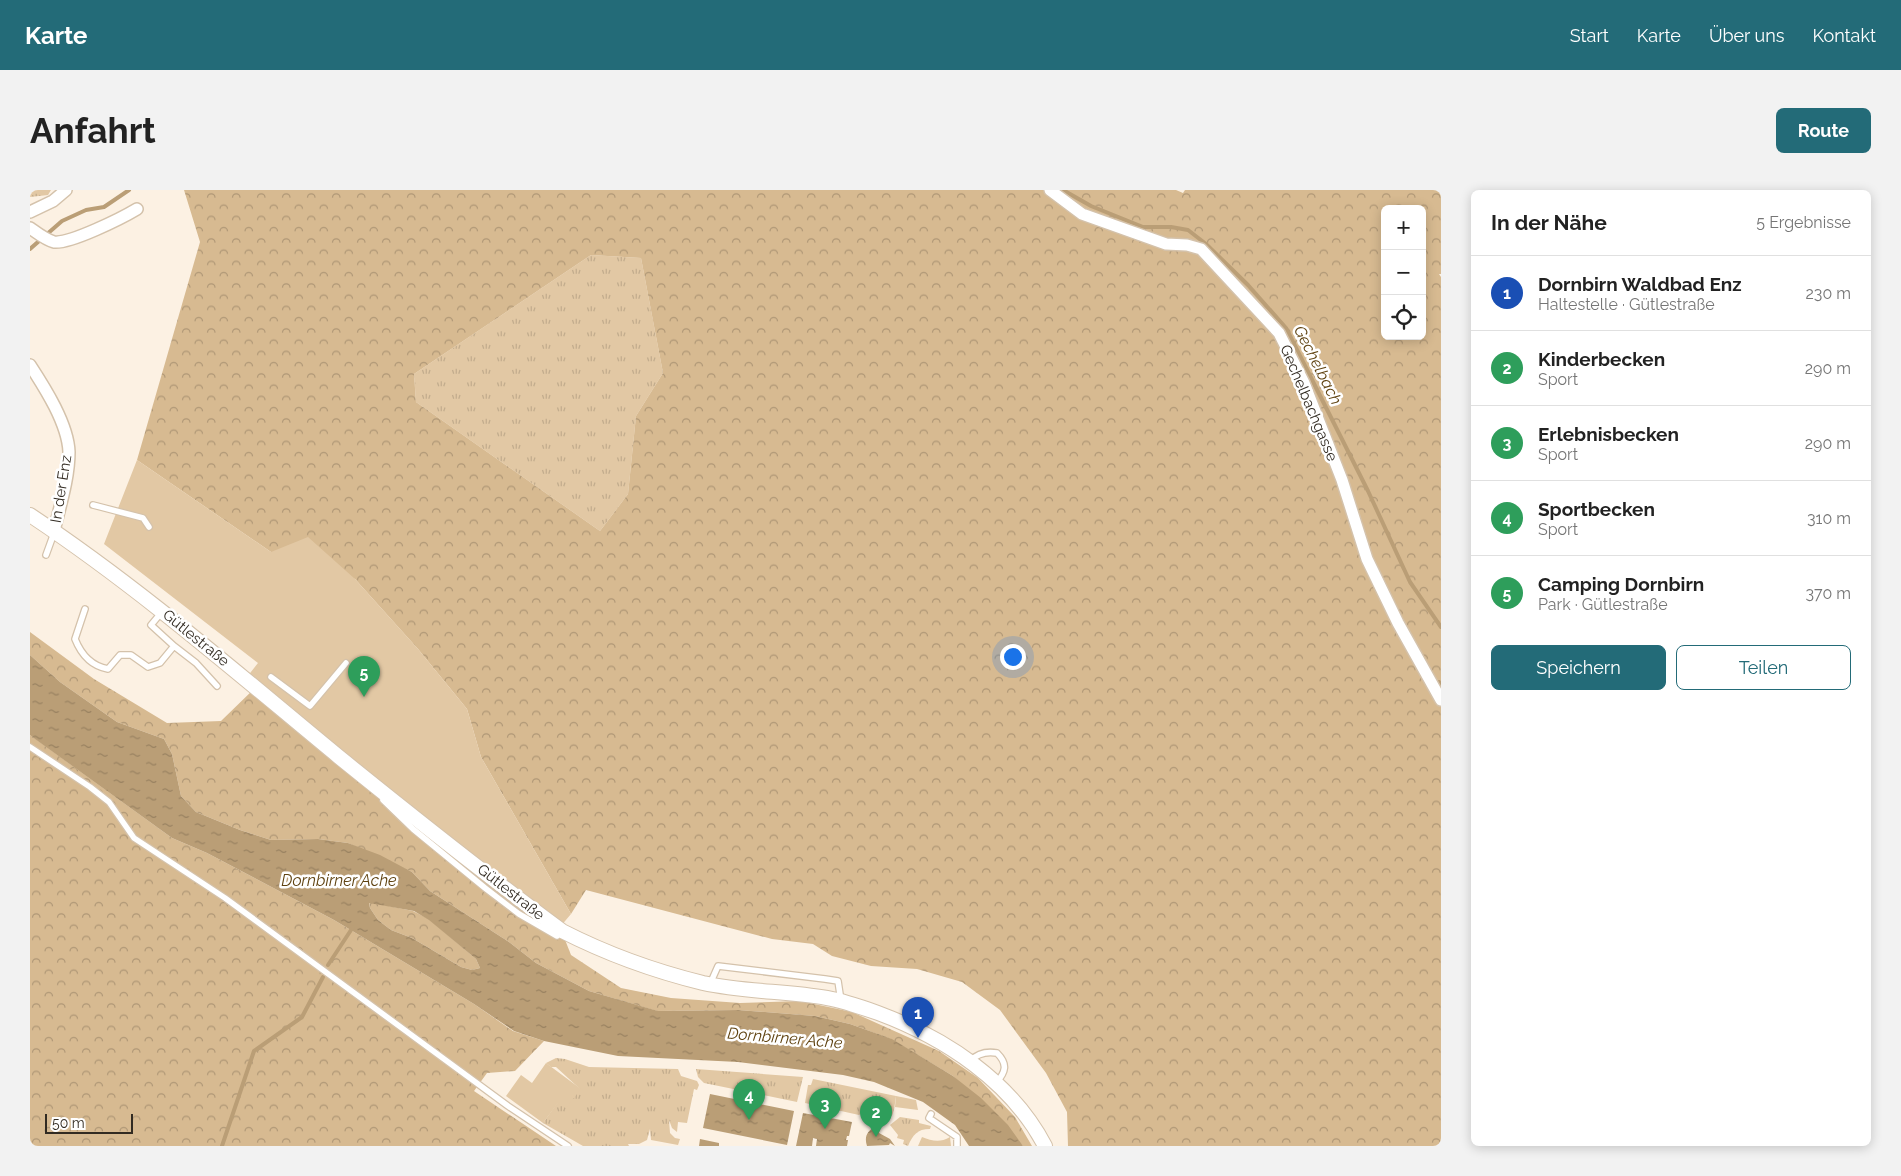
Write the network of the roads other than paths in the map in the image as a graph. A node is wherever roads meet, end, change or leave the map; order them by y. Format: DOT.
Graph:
graph roads {
  1 [pos="66,190"];
  2 [pos="1050,190"];
  3 [pos="137,210"];
  4 [pos="30,212"];
  5 [pos="30,228"];
  6 [pos="30,365"];
  7 [pos="93,505"];
  8 [pos="30,515"];
  9 [pos="149,527"];
  10 [pos="54,531"];
  11 [pos="46,555"];
  12 [pos="85,609"];
  13 [pos="162,612"];
  14 [pos="174,646"];
  15 [pos="346,663"];
  16 [pos="270,677"];
  17 [pos="217,686"];
  18 [pos="1441,700"];
  19 [pos="30,747"];
  20 [pos="710,984"];
  21 [pos="841,1001"];
  22 [pos="970,1061"];
  23 [pos="996,1083"];
  24 [pos="931,1114"];
  25 [pos="568,1146"];
  26 [pos="957,1146"];
  27 [pos="1045,1146"];
  1 -- 4 [label="street"];
  2 -- 18 [label="street, Gechelbachgasse"];
  3 -- 5 [label="street"];
  6 -- 10 [label="street, In der Enz"];
  7 -- 9 [label="lane"];
  8 -- 10 [label="street, Gütlestraße"];
  10 -- 11 [label="lane"];
  10 -- 13 [label="street, Gütlestraße"];
  12 -- 14 [label="lane"];
  13 -- 14 [label="lane"];
  13 -- 20 [label="street, Gütlestraße"];
  14 -- 17 [label="lane"];
  15 -- 16 [label="lane"];
  19 -- 25 [label="lane"];
  20 -- 21 [label="street, Gütlestraße"];
  20 -- 21 [label="lane"];
  21 -- 22 [label="street, Gütlestraße"];
  22 -- 23 [label="street, Gütlestraße"];
  22 -- 23 [label="lane"];
  23 -- 27 [label="street, Gütlestraße"];
  24 -- 26 [label="lane"];
}
